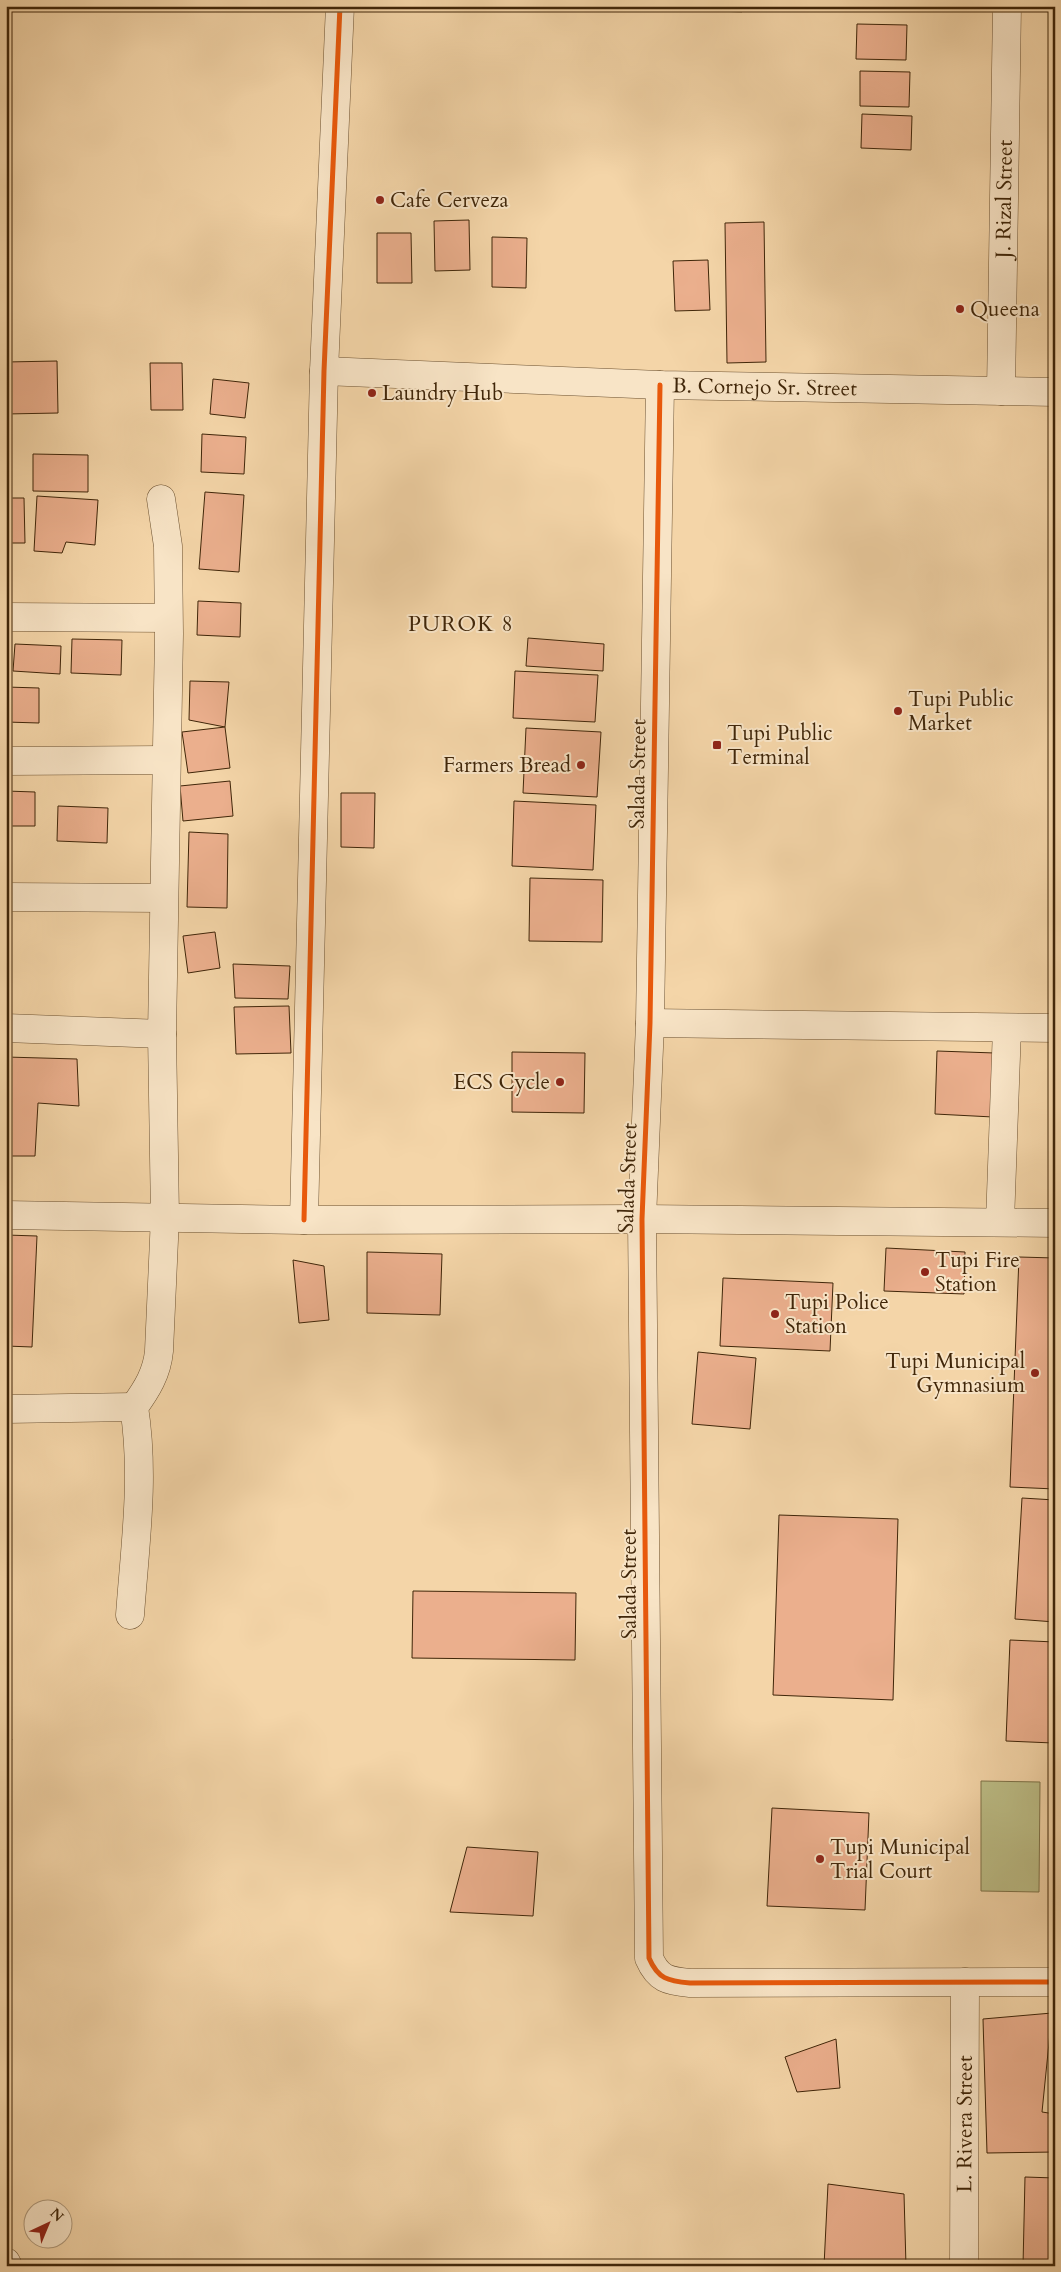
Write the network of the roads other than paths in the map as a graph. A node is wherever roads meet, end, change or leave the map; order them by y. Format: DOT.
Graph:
graph roads {
  1 [pos="340,6"];
  2 [pos="1007,6"];
  3 [pos="324,371"];
  4 [pos="660,385"];
  5 [pos="1001,391"];
  6 [pos="1055,392"];
  7 [pos="161,499"];
  8 [pos="6,617"];
  9 [pos="168,618"];
  10 [pos="166,760"];
  11 [pos="6,761"];
  12 [pos="6,897"];
  13 [pos="163,898"];
  14 [pos="650,1023"];
  15 [pos="6,1028"];
  16 [pos="1007,1028"];
  17 [pos="1055,1028"];
  18 [pos="162,1034"];
  19 [pos="6,1215"];
  20 [pos="165,1217"];
  21 [pos="642,1218"];
  22 [pos="304,1220"];
  23 [pos="1000,1222"];
  24 [pos="1055,1223"];
  25 [pos="134,1407"];
  26 [pos="6,1409"];
  27 [pos="130,1615"];
  28 [pos="965,1982"];
  29 [pos="1055,1982"];
  30 [pos="6,2262"];
  31 [pos="8,2266"];
  32 [pos="964,2266"];
  1 -- 3 [label="street"];
  2 -- 5 [label="street, J. Rizal Street"];
  3 -- 4 [label="street, B. Cornejo Sr. Street"];
  3 -- 22 [label="street"];
  4 -- 5 [label="street, B. Cornejo Sr. Street"];
  4 -- 14 [label="street, Salada Street"];
  5 -- 6 [label="street, B. Cornejo Sr. Street"];
  7 -- 9 [label="street"];
  8 -- 9 [label="street"];
  9 -- 10 [label="street"];
  10 -- 11 [label="street"];
  10 -- 13 [label="street"];
  12 -- 13 [label="street"];
  13 -- 18 [label="street"];
  14 -- 16 [label="street"];
  14 -- 21 [label="street, Salada Street"];
  15 -- 18 [label="street"];
  16 -- 17 [label="street"];
  16 -- 23 [label="street"];
  18 -- 20 [label="street"];
  19 -- 20 [label="street"];
  20 -- 22 [label="street"];
  20 -- 25 [label="street"];
  21 -- 22 [label="street"];
  21 -- 23 [label="street"];
  21 -- 28 [label="street, Salada Street"];
  23 -- 24 [label="street"];
  25 -- 26 [label="street"];
  25 -- 27 [label="street"];
  28 -- 29 [label="street"];
  28 -- 32 [label="street, L. Rivera Street"];
  30 -- 31 [label="street"];
}
